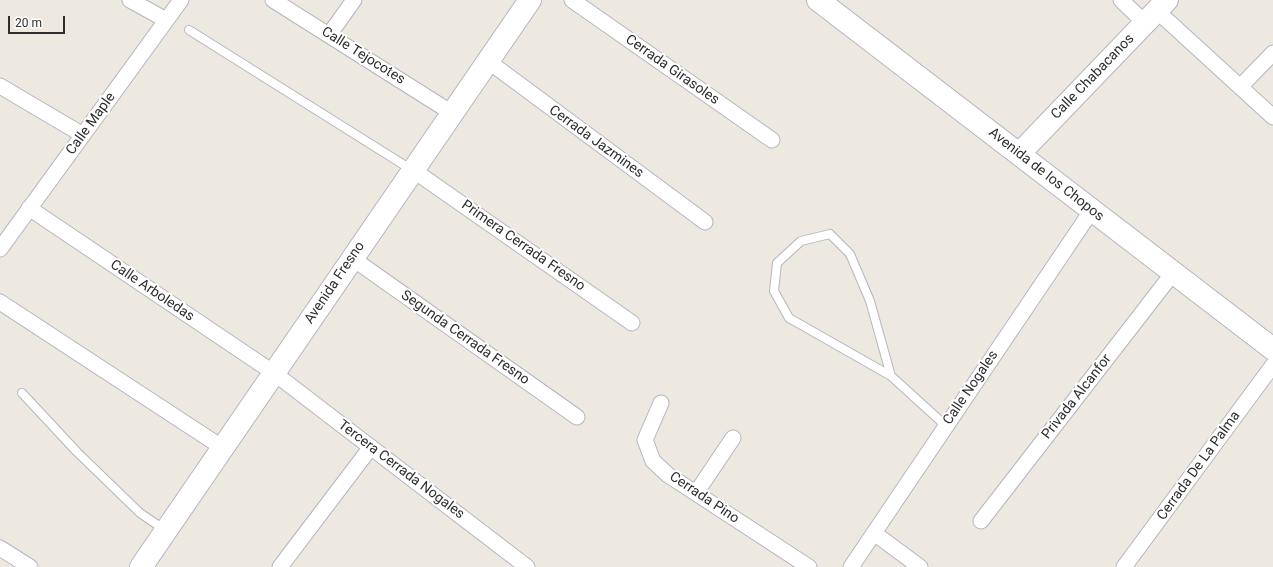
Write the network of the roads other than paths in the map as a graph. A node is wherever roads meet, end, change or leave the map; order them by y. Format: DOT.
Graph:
graph roads {
  1 [pos="130,0"];
  2 [pos="181,0"];
  3 [pos="273,0"];
  4 [pos="354,0"];
  5 [pos="530,0"];
  6 [pos="572,0"];
  7 [pos="818,0"];
  8 [pos="1120,0"];
  9 [pos="1157,11"];
  10 [pos="166,20"];
  11 [pos="188,30"];
  12 [pos="329,35"];
  13 [pos="1273,53"];
  14 [pos="488,62"];
  15 [pos="0,86"];
  16 [pos="1240,87"];
  17 [pos="452,113"];
  18 [pos="1273,117"];
  19 [pos="83,135"];
  20 [pos="772,140"];
  21 [pos="1019,154"];
  22 [pos="413,170"];
  23 [pos="29,208"];
  24 [pos="1092,210"];
  25 [pos="705,222"];
  26 [pos="0,248"];
  27 [pos="352,258"];
  28 [pos="1173,273"];
  29 [pos="0,302"];
  30 [pos="632,323"];
  31 [pos="1273,349"];
  32 [pos="1273,365"];
  33 [pos="274,373"];
  34 [pos="891,376"];
  35 [pos="22,393"];
  36 [pos="660,402"];
  37 [pos="577,417"];
  38 [pos="946,426"];
  39 [pos="733,438"];
  40 [pos="371,447"];
  41 [pos="223,448"];
  42 [pos="696,493"];
  43 [pos="981,521"];
  44 [pos="165,530"];
  45 [pos="874,533"];
  46 [pos="0,548"];
  47 [pos="510,562"];
  48 [pos="30,567"];
  49 [pos="140,567"];
  50 [pos="280,567"];
  51 [pos="527,567"];
  52 [pos="809,567"];
  53 [pos="851,567"];
  54 [pos="920,567"];
  55 [pos="1124,567"];
  1 -- 10 [label="street"];
  2 -- 10 [label="street, Calle Maple"];
  3 -- 12 [label="street, Calle Tejocotes"];
  4 -- 12 [label="street"];
  5 -- 14 [label="street, Avenida Fresno"];
  6 -- 20 [label="street, Cerrada Girasoles"];
  7 -- 21 [label="street, Avenida de los Chopos"];
  8 -- 9 [label="street"];
  9 -- 16 [label="street"];
  9 -- 21 [label="street, Calle Chabacanos"];
  10 -- 19 [label="street, Calle Maple"];
  11 -- 22 [label="lane"];
  12 -- 17 [label="street, Calle Tejocotes"];
  13 -- 16 [label="street"];
  14 -- 17 [label="street, Avenida Fresno"];
  14 -- 25 [label="street, Cerrada Jazmines"];
  15 -- 19 [label="street"];
  16 -- 18 [label="street"];
  17 -- 22 [label="street, Avenida Fresno"];
  19 -- 23 [label="street, Calle Maple"];
  21 -- 24 [label="street, Avenida de los Chopos"];
  22 -- 27 [label="street, Avenida Fresno"];
  22 -- 30 [label="street, Primera Cerrada Fresno"];
  23 -- 26 [label="street, Calle Maple"];
  23 -- 33 [label="street, Calle Arboledas"];
  24 -- 28 [label="street, Avenida de los Chopos"];
  24 -- 38 [label="street, Calle Nogales"];
  27 -- 33 [label="street, Avenida Fresno"];
  27 -- 37 [label="street, Segunda Cerrada Fresno"];
  28 -- 31 [label="street, Avenida de los Chopos"];
  28 -- 43 [label="street, Privada Alcanfor"];
  29 -- 41 [label="street"];
  32 -- 55 [label="street, Cerrada De La Palma"];
  33 -- 40 [label="street, Tercera Cerrada Nogales"];
  33 -- 41 [label="street, Avenida Fresno"];
  34 -- 34 [label="lane"];
  34 -- 38 [label="lane"];
  35 -- 44 [label="lane"];
  36 -- 42 [label="street, Cerrada Pino"];
  38 -- 45 [label="street, Calle Nogales"];
  39 -- 42 [label="street"];
  40 -- 47 [label="street, Tercera Cerrada Nogales"];
  40 -- 50 [label="street"];
  41 -- 44 [label="street, Avenida Fresno"];
  42 -- 52 [label="street, Cerrada Pino"];
  44 -- 49 [label="street, Avenida Fresno"];
  45 -- 53 [label="street, Calle Nogales"];
  45 -- 54 [label="street"];
  46 -- 48 [label="street"];
  47 -- 51 [label="street, Tercera Cerrada Nogales"];
}
